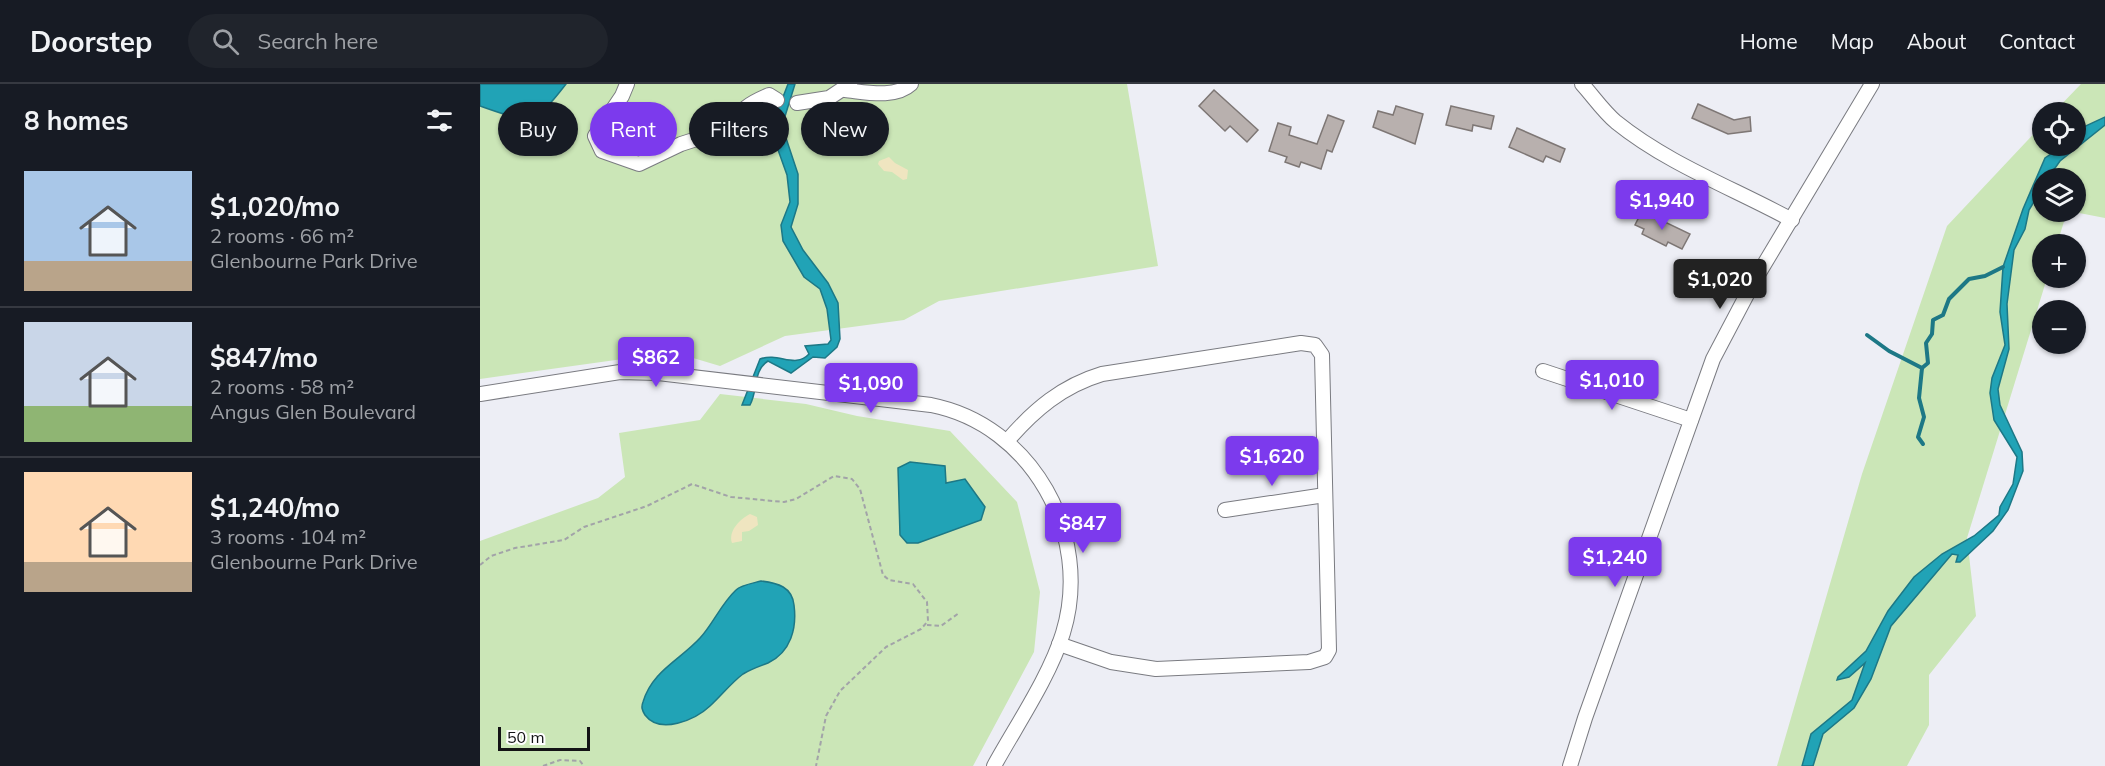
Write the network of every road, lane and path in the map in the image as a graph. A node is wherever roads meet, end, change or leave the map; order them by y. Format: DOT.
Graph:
graph roads {
  1 [pos="627,84"];
  2 [pos="911,84"];
  3 [pos="1582,84"];
  4 [pos="1872,84"];
  5 [pos="848,87"];
  6 [pos="777,100"];
  7 [pos="797,103"];
  8 [pos="1792,220"];
  9 [pos="1543,371"];
  10 [pos="480,394"];
  11 [pos="1691,420"];
  12 [pos="1008,440"];
  13 [pos="1325,495"];
  14 [pos="1225,510"];
  15 [pos="480,565"];
  16 [pos="960,613"];
  17 [pos="926,625"];
  18 [pos="1059,644"];
  19 [pos="543,766"];
  20 [pos="584,766"];
  21 [pos="816,766"];
  22 [pos="994,766"];
  23 [pos="1570,766"];
  1 -- 6 [label="street"];
  2 -- 5 [label="street"];
  3 -- 8 [label="street"];
  4 -- 8 [label="street"];
  5 -- 7 [label="street"];
  8 -- 11 [label="street"];
  9 -- 11 [label="street"];
  10 -- 12 [label="street"];
  11 -- 23 [label="street"];
  12 -- 13 [label="street"];
  12 -- 18 [label="street"];
  13 -- 14 [label="street"];
  13 -- 18 [label="street"];
  15 -- 17 [label="path"];
  16 -- 17 [label="path"];
  17 -- 21 [label="path"];
  18 -- 22 [label="street"];
  19 -- 20 [label="path"];
}
